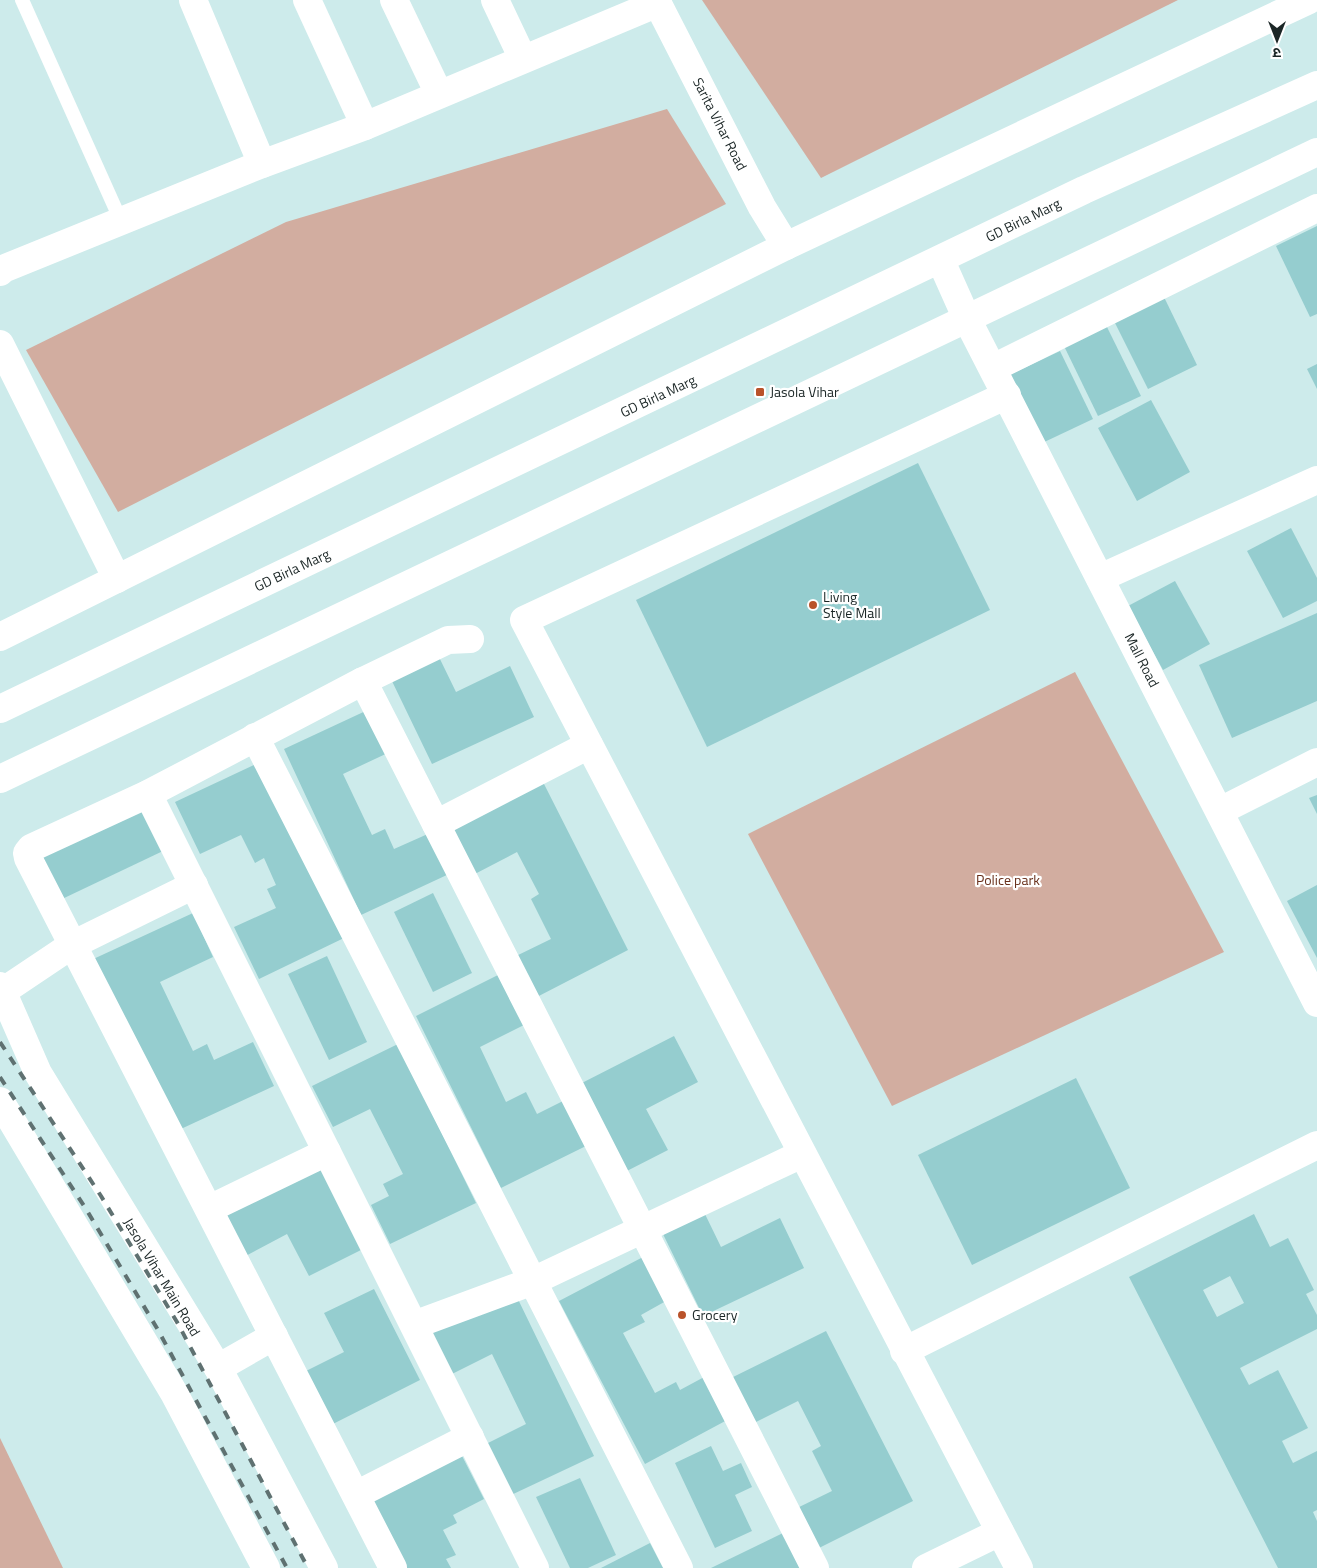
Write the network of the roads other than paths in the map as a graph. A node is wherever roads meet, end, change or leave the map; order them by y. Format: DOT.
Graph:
graph roads {
  1 [pos="22,0"];
  2 [pos="193,0"];
  3 [pos="307,0"];
  4 [pos="394,0"];
  5 [pos="495,0"];
  6 [pos="1309,0"];
  7 [pos="657,2"];
  8 [pos="523,59"];
  9 [pos="1317,85"];
  10 [pos="438,94"];
  11 [pos="365,126"];
  12 [pos="1317,152"];
  13 [pos="262,164"];
  14 [pos="1317,208"];
  15 [pos="121,221"];
  16 [pos="786,246"];
  17 [pos="940,261"];
  18 [pos="0,272"];
  19 [pos="966,317"];
  20 [pos="0,344"];
  21 [pos="993,368"];
  22 [pos="1007,395"];
  23 [pos="1317,480"];
  24 [pos="1100,578"];
  25 [pos="117,579"];
  26 [pos="0,637"];
  27 [pos="470,639"];
  28 [pos="363,681"];
  29 [pos="0,709"];
  30 [pos="254,737"];
  31 [pos="589,745"];
  32 [pos="1317,762"];
  33 [pos="0,779"];
  34 [pos="148,794"];
  35 [pos="1220,812"];
  36 [pos="436,824"];
  37 [pos="194,885"];
  38 [pos="72,945"];
  39 [pos="1,989"];
  40 [pos="1317,1003"];
  41 [pos="0,1101"];
  42 [pos="1317,1145"];
  43 [pos="327,1152"];
  44 [pos="802,1154"];
  45 [pos="208,1209"];
  46 [pos="642,1229"];
  47 [pos="533,1281"];
  48 [pos="414,1325"];
  49 [pos="274,1336"];
  50 [pos="904,1351"];
  51 [pos="218,1368"];
  52 [pos="470,1437"];
  53 [pos="356,1495"];
  54 [pos="1000,1532"];
  55 [pos="266,1568"];
  56 [pos="324,1568"];
  57 [pos="393,1568"];
  58 [pos="535,1568"];
  59 [pos="679,1568"];
  60 [pos="815,1568"];
  61 [pos="926,1568"];
  62 [pos="1019,1568"];
  1 -- 15 [label="lane"];
  2 -- 13 [label="street"];
  3 -- 11 [label="street"];
  4 -- 10 [label="street"];
  5 -- 8 [label="street"];
  6 -- 16 [label="street"];
  7 -- 8 [label="street"];
  7 -- 16 [label="street, Sarita Vihar Road"];
  8 -- 10 [label="street"];
  9 -- 17 [label="street, GD Birla Marg"];
  10 -- 11 [label="street"];
  11 -- 13 [label="street"];
  12 -- 19 [label="street"];
  13 -- 15 [label="street"];
  14 -- 21 [label="street"];
  15 -- 18 [label="street"];
  16 -- 25 [label="street"];
  17 -- 19 [label="street, Mall Road"];
  17 -- 29 [label="street, GD Birla Marg"];
  19 -- 21 [label="street, Mall Road"];
  19 -- 33 [label="street"];
  20 -- 25 [label="street"];
  21 -- 22 [label="street, Mall Road"];
  22 -- 24 [label="street, Mall Road"];
  22 -- 31 [label="street"];
  23 -- 24 [label="street"];
  24 -- 35 [label="street, Mall Road"];
  25 -- 26 [label="street"];
  27 -- 28 [label="street"];
  28 -- 30 [label="street"];
  28 -- 36 [label="street"];
  30 -- 34 [label="street"];
  30 -- 47 [label="street"];
  31 -- 36 [label="street"];
  31 -- 44 [label="street"];
  32 -- 35 [label="street"];
  34 -- 37 [label="street"];
  34 -- 38 [label="street"];
  35 -- 40 [label="street, Mall Road"];
  36 -- 46 [label="street"];
  37 -- 38 [label="street"];
  37 -- 43 [label="street"];
  38 -- 39 [label="street"];
  38 -- 45 [label="street"];
  39 -- 51 [label="street, Jasola Vihar Main Road"];
  41 -- 55 [label="street"];
  42 -- 50 [label="street"];
  43 -- 45 [label="street"];
  43 -- 48 [label="street"];
  44 -- 46 [label="street"];
  44 -- 50 [label="street"];
  45 -- 49 [label="street"];
  46 -- 47 [label="street"];
  46 -- 60 [label="street"];
  47 -- 48 [label="street"];
  47 -- 59 [label="street"];
  48 -- 52 [label="street"];
  49 -- 51 [label="street"];
  49 -- 53 [label="street"];
  50 -- 54 [label="street"];
  51 -- 56 [label="street, Jasola Vihar Main Road"];
  52 -- 53 [label="street"];
  52 -- 58 [label="street"];
  53 -- 57 [label="street"];
  54 -- 61 [label="street"];
  54 -- 62 [label="street"];
}
